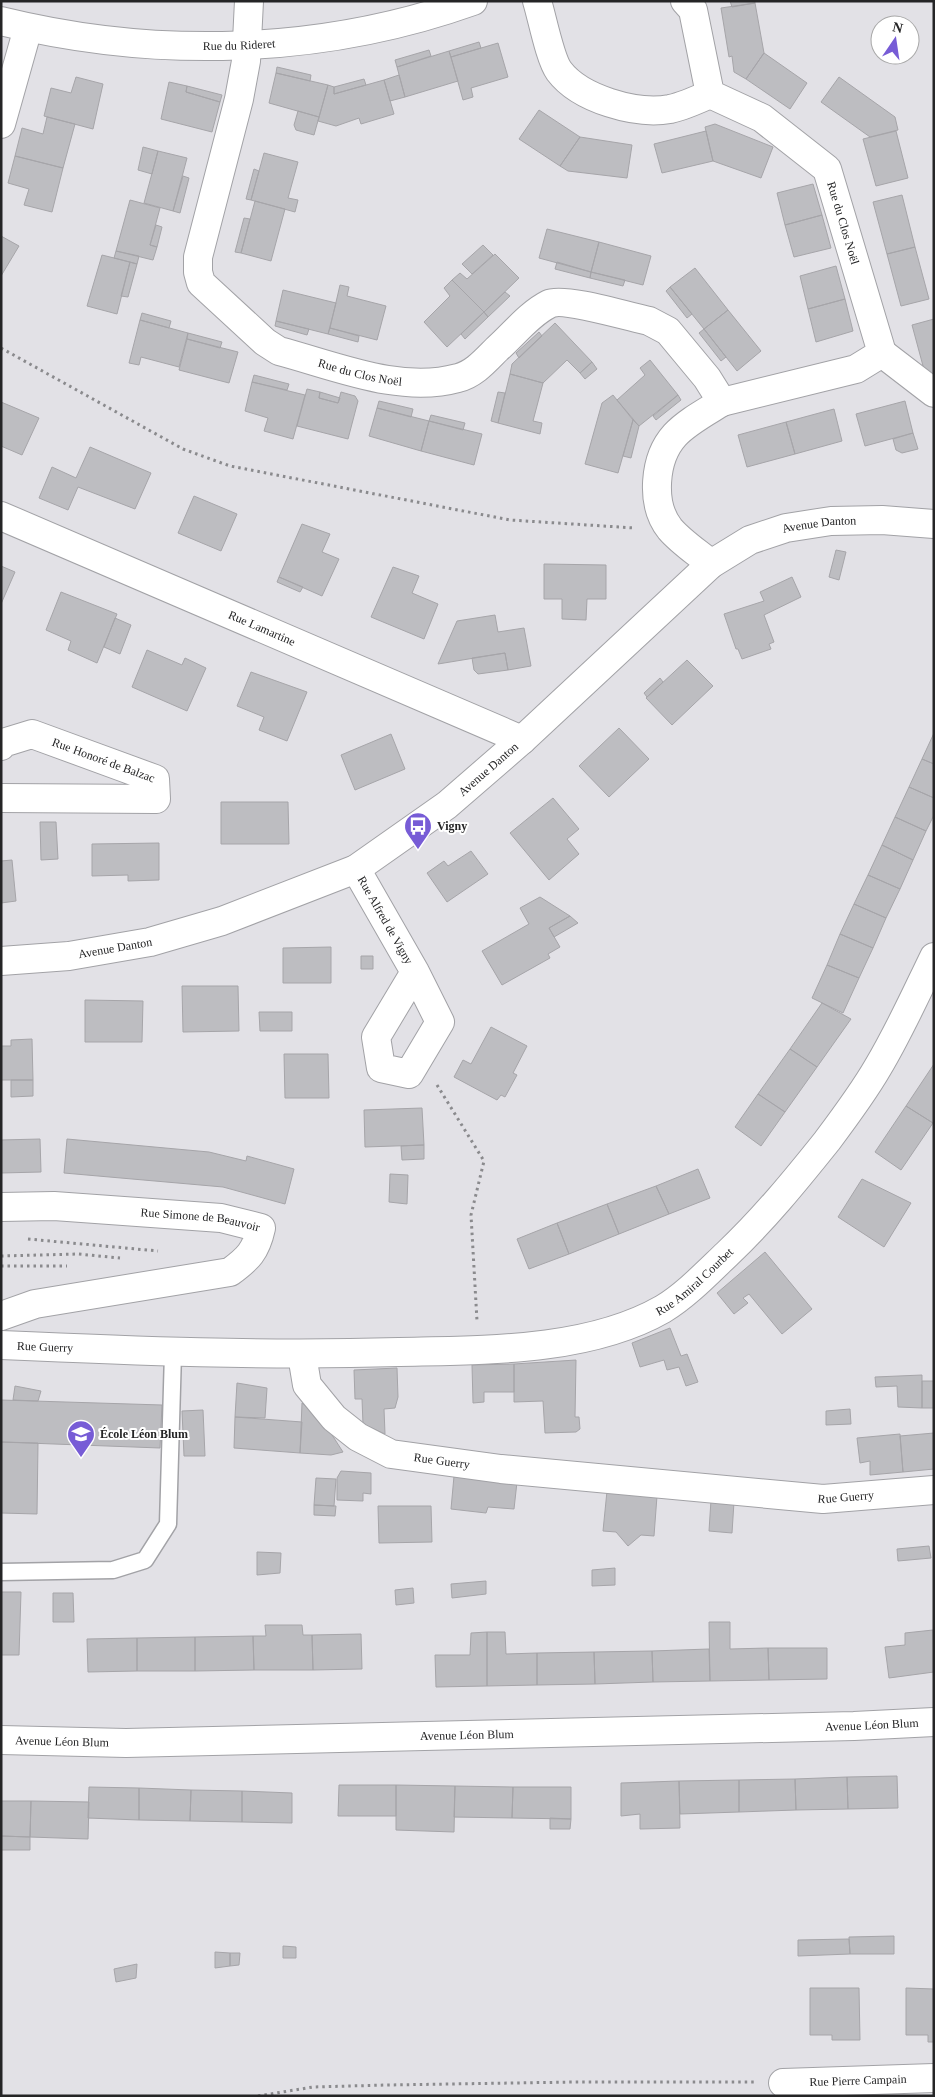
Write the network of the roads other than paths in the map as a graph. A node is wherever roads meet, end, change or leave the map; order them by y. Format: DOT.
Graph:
graph roads {
  1 [pos="249,1"];
  2 [pos="473,1"];
  3 [pos="537,1"];
  4 [pos="685,1"];
  5 [pos="1,21"];
  6 [pos="28,28"];
  7 [pos="246,45"];
  8 [pos="710,94"];
  9 [pos="1,124"];
  10 [pos="882,352"];
  11 [pos="934,393"];
  12 [pos="722,402"];
  13 [pos="1,516"];
  14 [pos="934,524"];
  15 [pos="711,564"];
  16 [pos="522,740"];
  17 [pos="1,746"];
  18 [pos="1,798"];
  19 [pos="356,869"];
  20 [pos="934,957"];
  21 [pos="1,961"];
  22 [pos="415,972"];
  23 [pos="1,1208"];
  24 [pos="1,1316"];
  25 [pos="1,1344"];
  26 [pos="173,1353"];
  27 [pos="302,1355"];
  28 [pos="934,1490"];
  29 [pos="1,1572"];
  30 [pos="934,1722"];
  31 [pos="1,1740"];
  32 [pos="934,2078"];
  33 [pos="783,2082"];
  1 -- 7 [label="street, Rue du Clos Noël"];
  2 -- 7 [label="street, Rue du Rideret"];
  3 -- 8 [label="street"];
  4 -- 8 [label="street"];
  5 -- 6 [label="street, Rue du Rideret"];
  6 -- 7 [label="street, Rue du Rideret"];
  6 -- 9 [label="street"];
  7 -- 12 [label="street, Rue du Clos Noël"];
  8 -- 10 [label="street, Rue du Clos Noël"];
  10 -- 11 [label="street"];
  10 -- 12 [label="street"];
  12 -- 15 [label="street"];
  13 -- 16 [label="street, Rue Lamartine"];
  14 -- 15 [label="street, Avenue Danton"];
  15 -- 16 [label="street, Avenue Danton"];
  16 -- 19 [label="street, Avenue Danton"];
  17 -- 18 [label="street, Rue Honoré de Balzac"];
  19 -- 21 [label="street, Avenue Danton"];
  19 -- 22 [label="street, Rue Alfred de Vigny"];
  20 -- 27 [label="street, Rue Amiral Courbet"];
  22 -- 22 [label="street, Rue Alfred de Vigny"];
  23 -- 24 [label="street, Rue Simone de Beauvoir"];
  25 -- 26 [label="street, Rue Guerry"];
  26 -- 27 [label="street, Rue Guerry"];
  26 -- 29 [label="lane"];
  27 -- 28 [label="street, Rue Guerry"];
  30 -- 31 [label="street, Avenue Léon Blum"];
  32 -- 33 [label="street, Rue Pierre Campain"];
}
